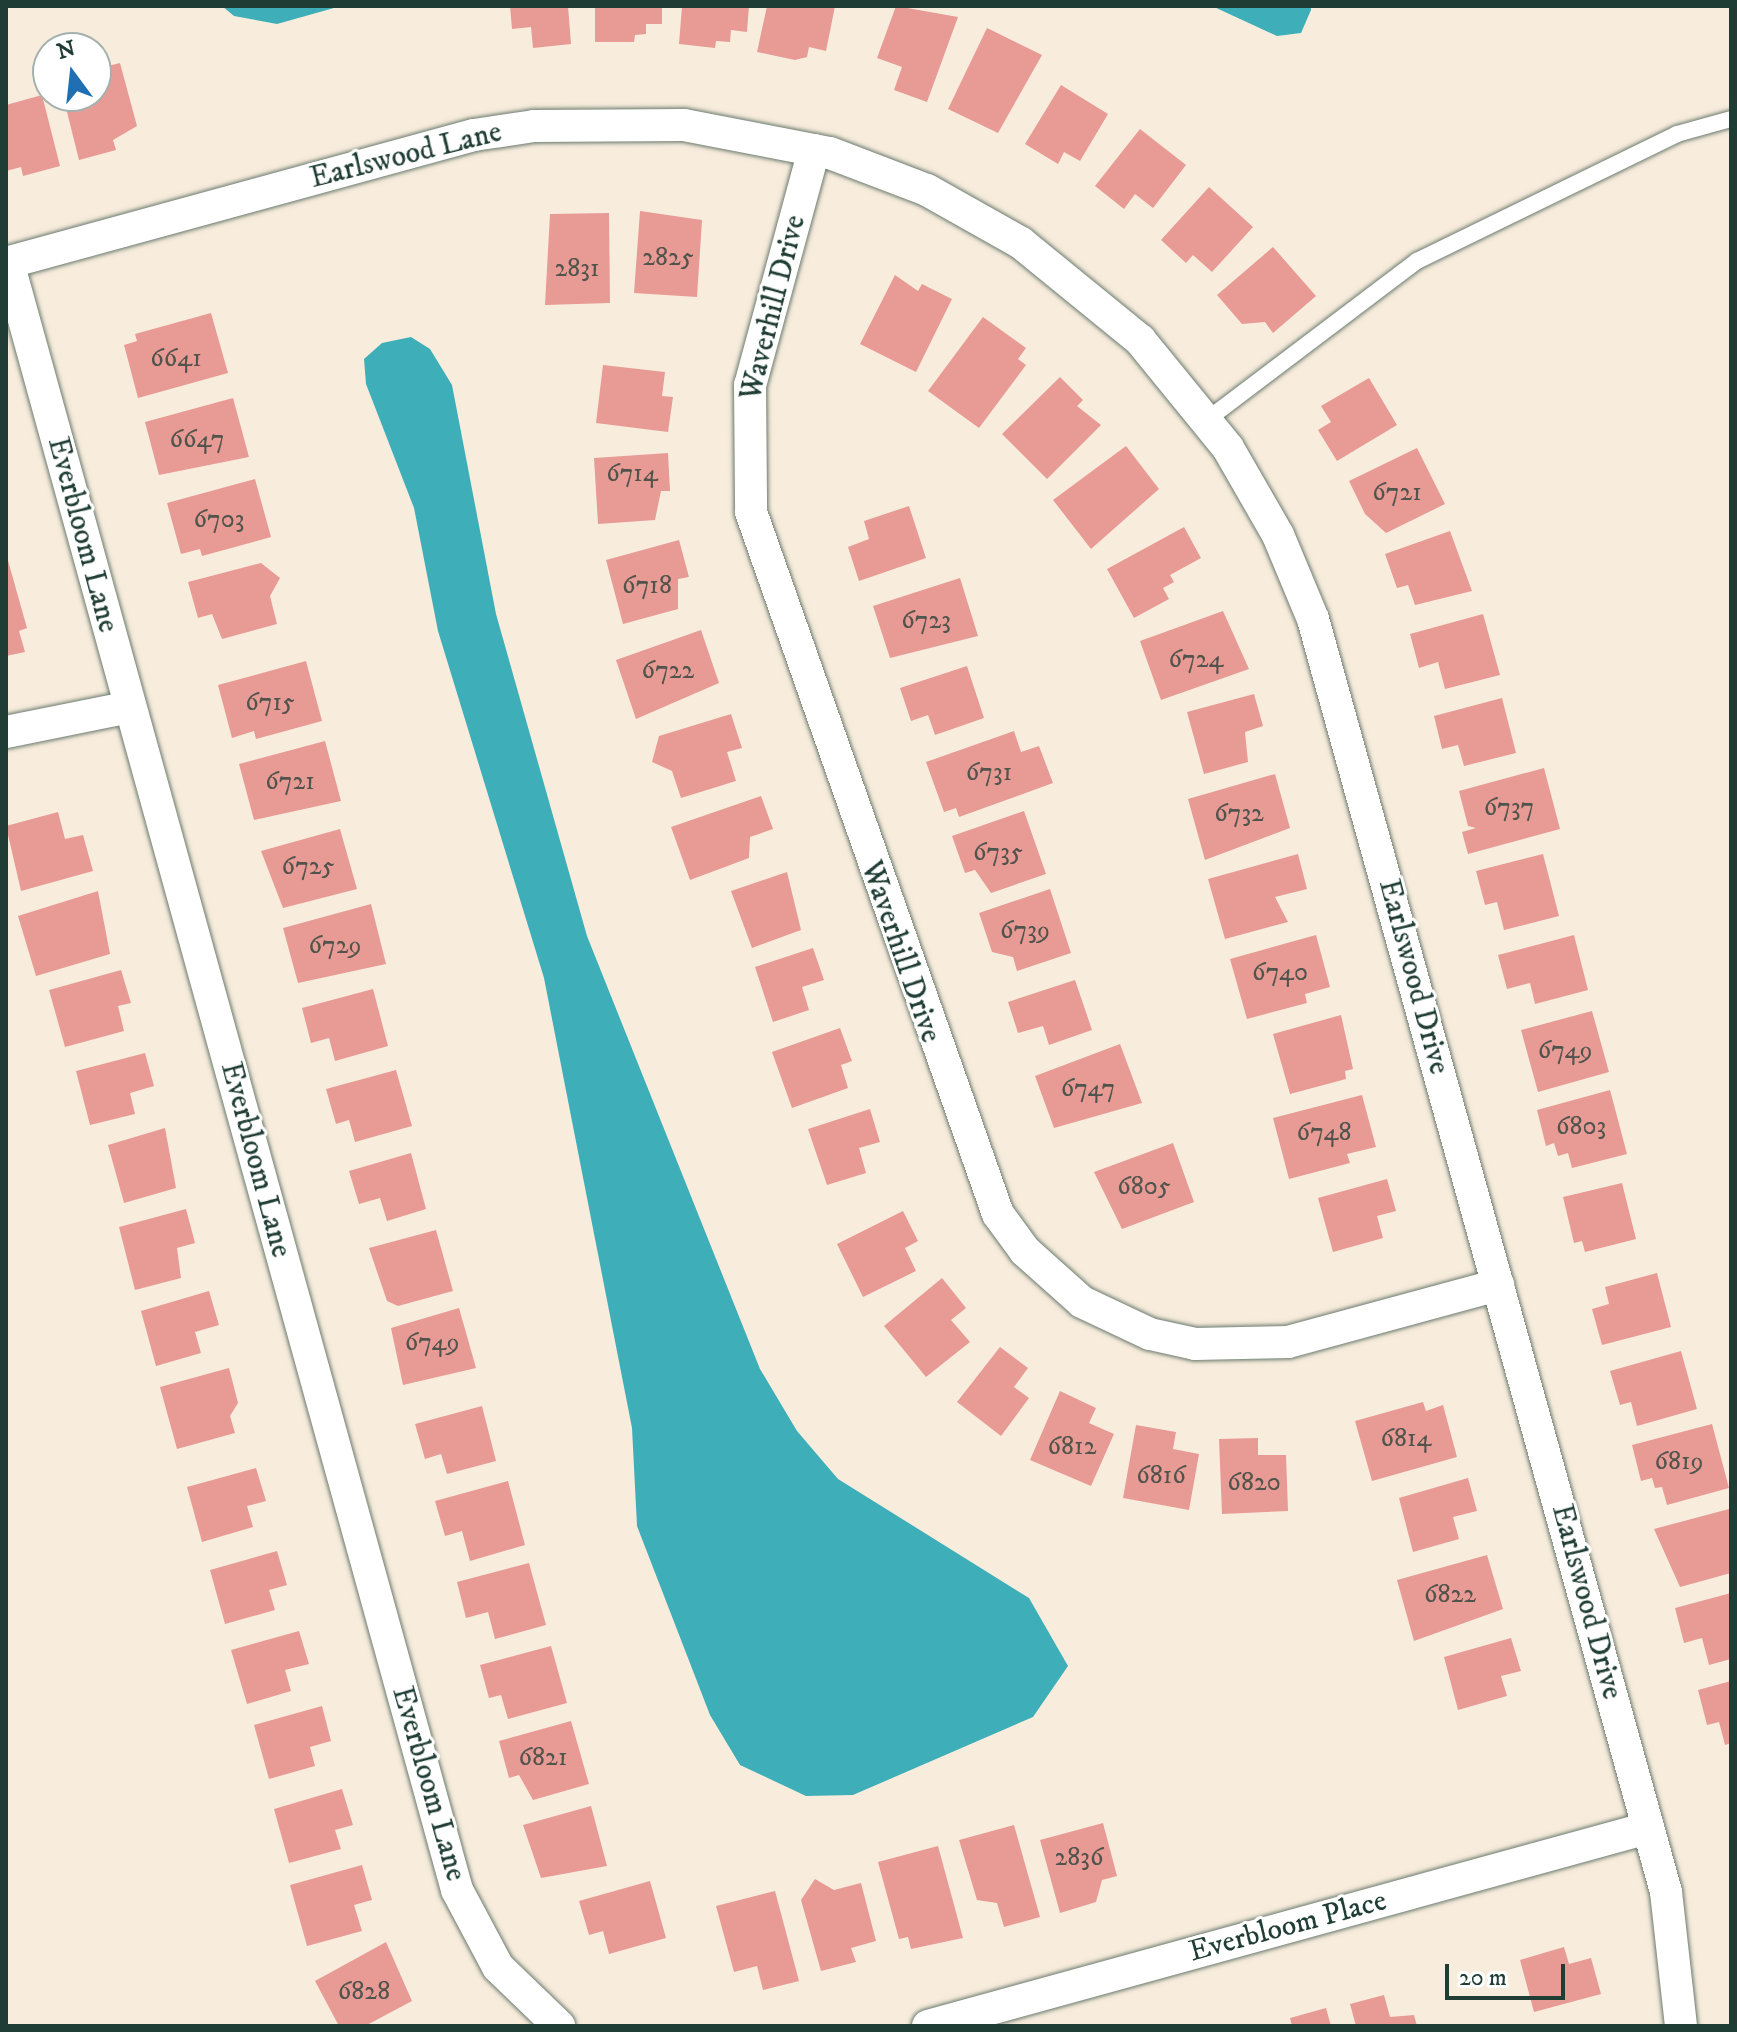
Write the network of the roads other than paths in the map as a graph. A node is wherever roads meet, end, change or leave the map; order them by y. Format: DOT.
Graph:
graph roads {
  1 [pos="1731,119"];
  2 [pos="814,150"];
  3 [pos="7,263"];
  4 [pos="1208,419"];
  5 [pos="130,707"];
  6 [pos="6,732"];
  7 [pos="1498,1285"];
  8 [pos="1648,1828"];
  9 [pos="559,2026"];
  10 [pos="928,2026"];
  11 [pos="1681,2026"];
  1 -- 4 [label="lane"];
  2 -- 3 [label="street, Earlswood Lane"];
  2 -- 4 [label="street, Earlswood Drive"];
  2 -- 7 [label="street, Waverhill Drive"];
  3 -- 5 [label="street, Everbloom Lane"];
  4 -- 7 [label="street, Earlswood Drive"];
  5 -- 6 [label="street"];
  5 -- 9 [label="street, Everbloom Lane"];
  7 -- 8 [label="street, Earlswood Drive"];
  8 -- 10 [label="street, Everbloom Place"];
  8 -- 11 [label="street, Earlswood Drive"];
}
